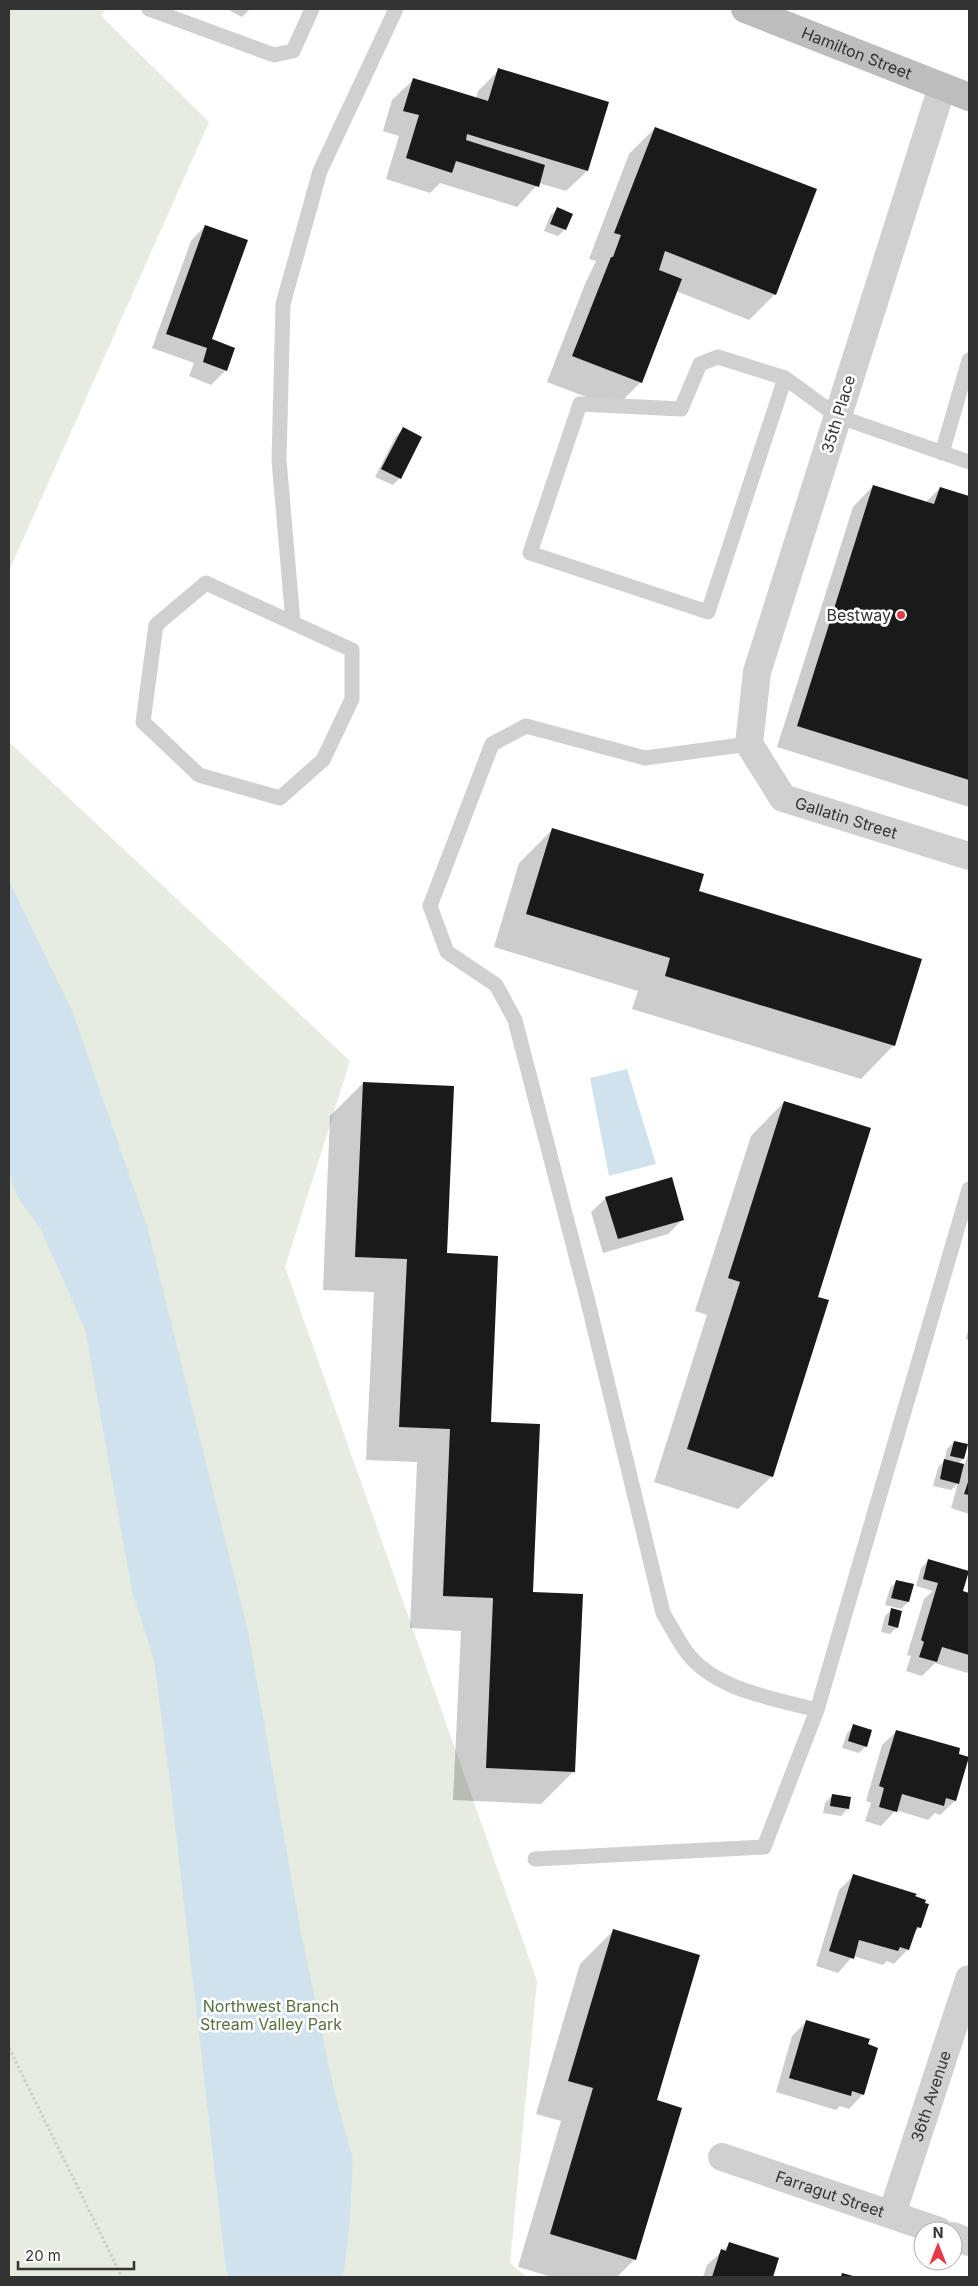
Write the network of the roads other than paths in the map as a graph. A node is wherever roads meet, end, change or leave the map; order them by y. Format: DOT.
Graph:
graph roads {
  1 [pos="149,9"];
  2 [pos="312,9"];
  3 [pos="396,9"];
  4 [pos="745,9"];
  5 [pos="942,87"];
  6 [pos="969,97"];
  7 [pos="969,360"];
  8 [pos="785,378"];
  9 [pos="837,416"];
  10 [pos="942,452"];
  11 [pos="969,462"];
  12 [pos="293,622"];
  13 [pos="749,744"];
  14 [pos="969,856"];
  15 [pos="969,1190"];
  16 [pos="816,1710"];
  17 [pos="535,1859"];
  18 [pos="969,1979"];
  19 [pos="722,2157"];
  20 [pos="892,2214"];
  21 [pos="913,2222"];
  1 -- 2 [label="lane"];
  3 -- 12 [label="lane"];
  4 -- 5 [label="main road, Hamilton Street"];
  5 -- 6 [label="main road, Hamilton Street"];
  5 -- 9 [label="street, 35th Place"];
  7 -- 10 [label="lane"];
  8 -- 8 [label="lane"];
  8 -- 9 [label="lane"];
  9 -- 10 [label="lane"];
  9 -- 13 [label="street, 35th Place"];
  10 -- 11 [label="lane"];
  12 -- 12 [label="lane"];
  13 -- 14 [label="street, Gallatin Street"];
  13 -- 16 [label="lane"];
  15 -- 16 [label="lane"];
  16 -- 17 [label="lane"];
  18 -- 20 [label="street, 36th Avenue"];
  19 -- 20 [label="street, Farragut Street"];
  20 -- 21 [label="street, Farragut Street"];
}
